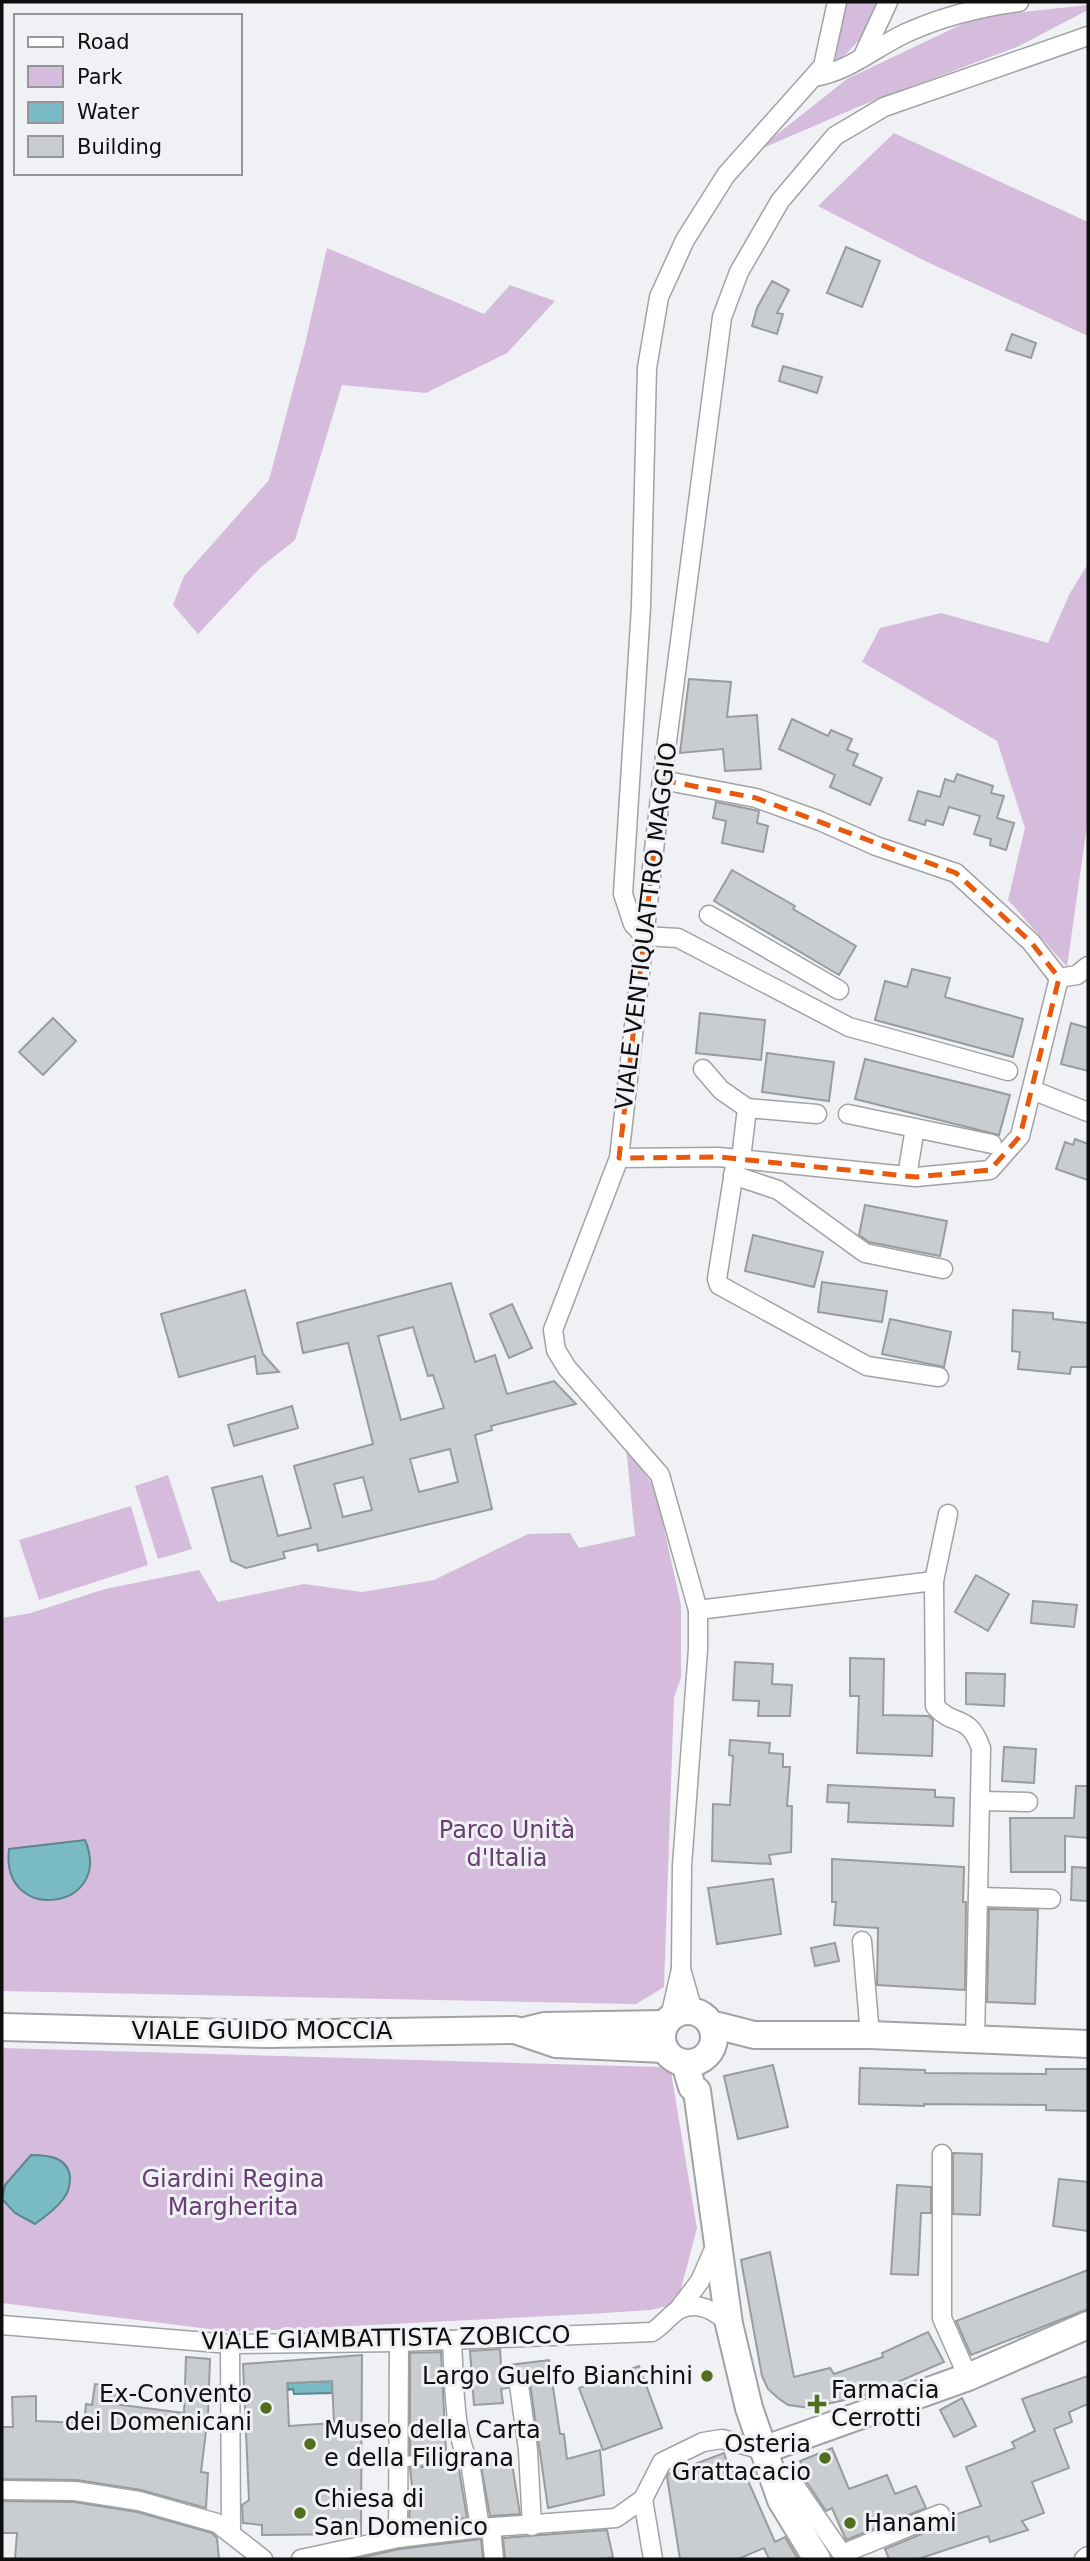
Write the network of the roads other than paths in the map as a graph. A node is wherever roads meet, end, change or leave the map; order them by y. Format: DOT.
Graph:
graph roads {
  1 [pos="836,2"];
  2 [pos="888,2"];
  3 [pos="1019,2"];
  4 [pos="1088,36"];
  5 [pos="862,58"];
  6 [pos="814,77"];
  7 [pos="662,780"];
  8 [pos="709,915"];
  9 [pos="644,936"];
  10 [pos="1088,966"];
  11 [pos="801,968"];
  12 [pos="1059,978"];
  13 [pos="839,990"];
  14 [pos="786,994"];
  15 [pos="703,1069"];
  16 [pos="1008,1071"];
  17 [pos="1032,1090"];
  18 [pos="747,1108"];
  19 [pos="1088,1112"];
  20 [pos="817,1114"];
  21 [pos="848,1114"];
  22 [pos="915,1128"];
  23 [pos="992,1144"];
  24 [pos="618,1158"];
  25 [pos="737,1165"];
  26 [pos="907,1176"];
  27 [pos="943,1269"];
  28 [pos="939,1377"];
  29 [pos="948,1514"];
  30 [pos="934,1581"];
  31 [pos="698,1610"];
  32 [pos="980,1801"];
  33 [pos="1028,1802"];
  34 [pos="978,1897"];
  35 [pos="1051,1899"];
  36 [pos="862,1941"];
  37 [pos="2,2027"];
  38 [pos="870,2035"];
  39 [pos="688,2037"];
  40 [pos="975,2040"];
  41 [pos="1088,2043"];
  42 [pos="942,2154"];
  43 [pos="717,2240"];
  44 [pos="678,2311"];
  45 [pos="729,2324"];
  46 [pos="2,2325"];
  47 [pos="1088,2325"];
  48 [pos="452,2340"];
  49 [pos="399,2342"];
  50 [pos="230,2344"];
  51 [pos="968,2377"];
  52 [pos="519,2385"];
  53 [pos="466,2456"];
  54 [pos="767,2460"];
  55 [pos="397,2463"];
  56 [pos="2,2490"];
  57 [pos="643,2499"];
  58 [pos="940,2514"];
  59 [pos="532,2526"];
  60 [pos="485,2528"];
  61 [pos="398,2538"];
  62 [pos="241,2546"];
  63 [pos="1088,2556"];
  64 [pos="650,2558"];
  65 [pos="835,2558"];
  66 [pos="263,2559"];
  67 [pos="301,2559"];
  68 [pos="494,2559"];
  69 [pos="1084,2559"];
  1 -- 6 [label="street"];
  2 -- 5 [label="street"];
  3 -- 5 [label="street"];
  4 -- 7 [label="street, VIALE VENTIQUATTRO MAGGIO"];
  5 -- 6 [label="street"];
  6 -- 9 [label="street"];
  7 -- 9 [label="street, VIALE VENTIQUATTRO MAGGIO"];
  7 -- 12 [label="street"];
  8 -- 11 [label="street"];
  9 -- 14 [label="street"];
  9 -- 24 [label="street, VIALE VENTIQUATTRO MAGGIO"];
  10 -- 12 [label="street"];
  11 -- 13 [label="street"];
  11 -- 14 [label="street"];
  12 -- 17 [label="street"];
  14 -- 16 [label="street"];
  15 -- 18 [label="street"];
  17 -- 19 [label="street"];
  17 -- 26 [label="street"];
  18 -- 20 [label="street"];
  18 -- 25 [label="street"];
  21 -- 22 [label="street"];
  22 -- 23 [label="street"];
  22 -- 26 [label="street"];
  24 -- 25 [label="street"];
  24 -- 31 [label="street, VIALE VENTIQUATTRO MAGGIO"];
  25 -- 26 [label="street"];
  25 -- 27 [label="street"];
  25 -- 28 [label="street"];
  29 -- 30 [label="street"];
  30 -- 31 [label="street"];
  30 -- 32 [label="street"];
  31 -- 39 [label="street, VIALE VENTIQUATTRO MAGGIO"];
  32 -- 33 [label="street"];
  32 -- 34 [label="street"];
  34 -- 35 [label="street"];
  34 -- 40 [label="street"];
  36 -- 38 [label="street"];
  37 -- 39 [label="main road, VIALE GUIDO MOCCIA"];
  38 -- 39 [label="main road, VIALE GUIDO MOCCIA"];
  38 -- 40 [label="main road, VIALE GUIDO MOCCIA"];
  39 -- 43 [label="main road, VIALE VENTIQUATTRO MAGGIO"];
  40 -- 41 [label="main road, VIALE GUIDO MOCCIA"];
  42 -- 51 [label="street"];
  43 -- 44 [label="street, VIALE GIAMBATTISTA ZOBICCO"];
  43 -- 45 [label="main road, VIALE VENTIQUATTRO MAGGIO"];
  44 -- 45 [label="street"];
  44 -- 48 [label="street, VIALE GIAMBATTISTA ZOBICCO"];
  45 -- 54 [label="main road, VIALE VENTIQUATTRO MAGGIO"];
  46 -- 50 [label="street, VIALE GIAMBATTISTA ZOBICCO"];
  47 -- 51 [label="main road"];
  48 -- 49 [label="street, VIALE GIAMBATTISTA ZOBICCO"];
  48 -- 53 [label="street"];
  49 -- 50 [label="street, VIALE GIAMBATTISTA ZOBICCO"];
  49 -- 55 [label="street"];
  50 -- 62 [label="street"];
  51 -- 54 [label="main road"];
  52 -- 59 [label="street"];
  53 -- 55 [label="lane"];
  53 -- 60 [label="street"];
  54 -- 57 [label="street"];
  54 -- 65 [label="main road, VIALE VENTIQUATTRO MAGGIO"];
  55 -- 61 [label="street"];
  56 -- 62 [label="street"];
  57 -- 59 [label="street"];
  57 -- 64 [label="street"];
  58 -- 65 [label="street"];
  59 -- 60 [label="street"];
  60 -- 61 [label="street"];
  60 -- 68 [label="street"];
  61 -- 67 [label="street"];
  62 -- 66 [label="street"];
  63 -- 69 [label="street"];
}
